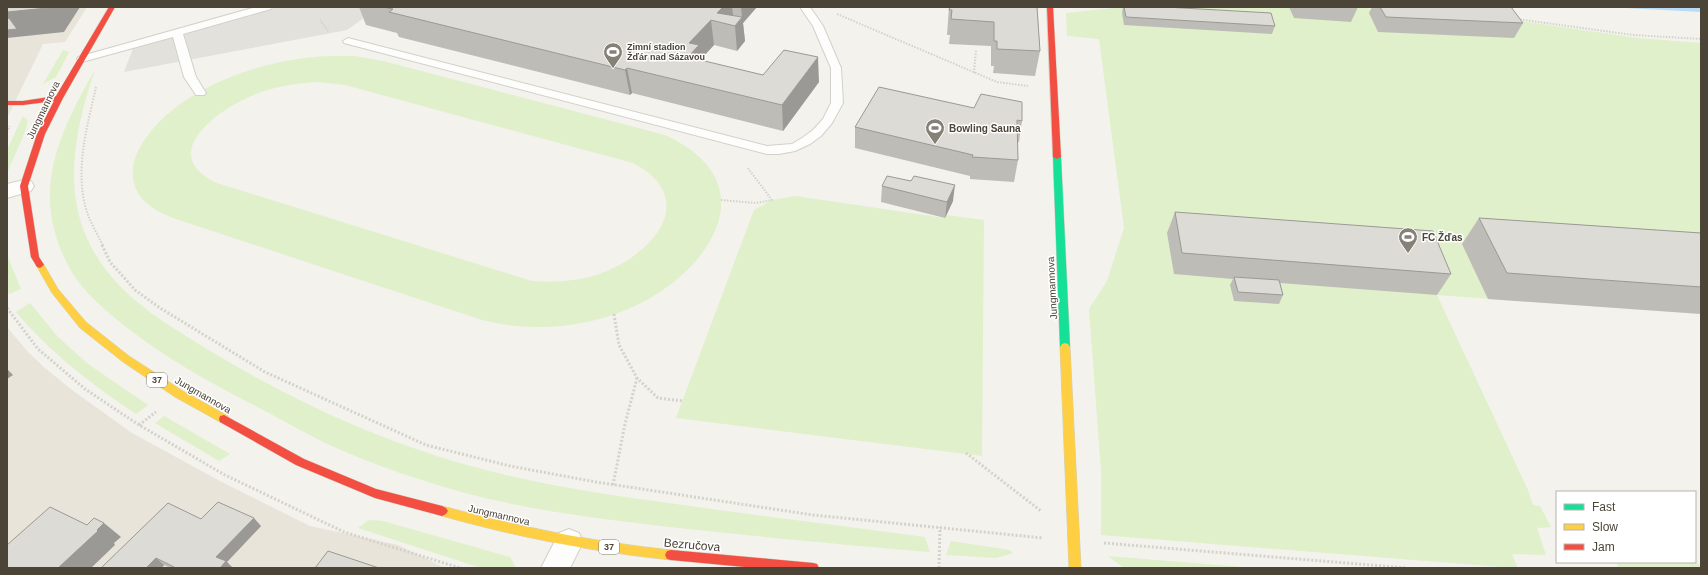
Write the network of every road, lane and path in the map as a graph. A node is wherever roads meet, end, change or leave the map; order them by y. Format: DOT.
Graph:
graph roads {
  1 [pos="112,7"];
  2 [pos="251,7"];
  3 [pos="267,7"];
  4 [pos="805,7"];
  5 [pos="1050,7"];
  6 [pos="835,13"];
  7 [pos="239,16"];
  8 [pos="1514,18"];
  9 [pos="176,33"];
  10 [pos="1701,39"];
  11 [pos="348,41"];
  12 [pos="976,50"];
  13 [pos="111,51"];
  14 [pos="82,58"];
  15 [pos="974,73"];
  16 [pos="1054,89"];
  17 [pos="200,93"];
  18 [pos="59,98"];
  19 [pos="7,103"];
  20 [pos="723,138"];
  21 [pos="16,189"];
  22 [pos="720,200"];
  23 [pos="7,308"];
  24 [pos="614,314"];
  25 [pos="637,378"];
  26 [pos="683,401"];
  27 [pos="966,453"];
  28 [pos="613,485"];
  29 [pos="940,527"];
  30 [pos="1074,541"];
  31 [pos="569,542"];
  32 [pos="460,568"];
  33 [pos="555,568"];
  34 [pos="813,568"];
  35 [pos="939,568"];
  36 [pos="1075,568"];
  37 [pos="1407,568"];
  1 -- 14 [label="main road, Jungmannova / 37"];
  2 -- 7 [label="lane"];
  3 -- 7 [label="lane"];
  4 -- 20 [label="lane"];
  5 -- 16 [label="main road, Jungmannova"];
  6 -- 15 [label="path"];
  7 -- 9 [label="lane"];
  8 -- 10 [label="path"];
  9 -- 13 [label="lane"];
  9 -- 17 [label="lane"];
  11 -- 20 [label="lane"];
  12 -- 15 [label="path"];
  13 -- 14 [label="lane"];
  13 -- 28 [label="path"];
  14 -- 18 [label="main road, Jungmannova / 37"];
  15 -- 16 [label="path"];
  16 -- 30 [label="main road, Jungmannova"];
  18 -- 19 [label="main road"];
  18 -- 21 [label="main road, Jungmannova / 37"];
  20 -- 22 [label="path"];
  21 -- 31 [label="main road, Jungmannova / 37"];
  23 -- 32 [label="path"];
  24 -- 25 [label="path"];
  25 -- 26 [label="path"];
  25 -- 28 [label="path"];
  27 -- 30 [label="path"];
  28 -- 29 [label="path"];
  29 -- 30 [label="path"];
  29 -- 35 [label="path"];
  30 -- 36 [label="main road, Jungmannova"];
  30 -- 37 [label="path"];
  31 -- 33 [label="street"];
  31 -- 34 [label="main road, Bezručova / 37"];
}
